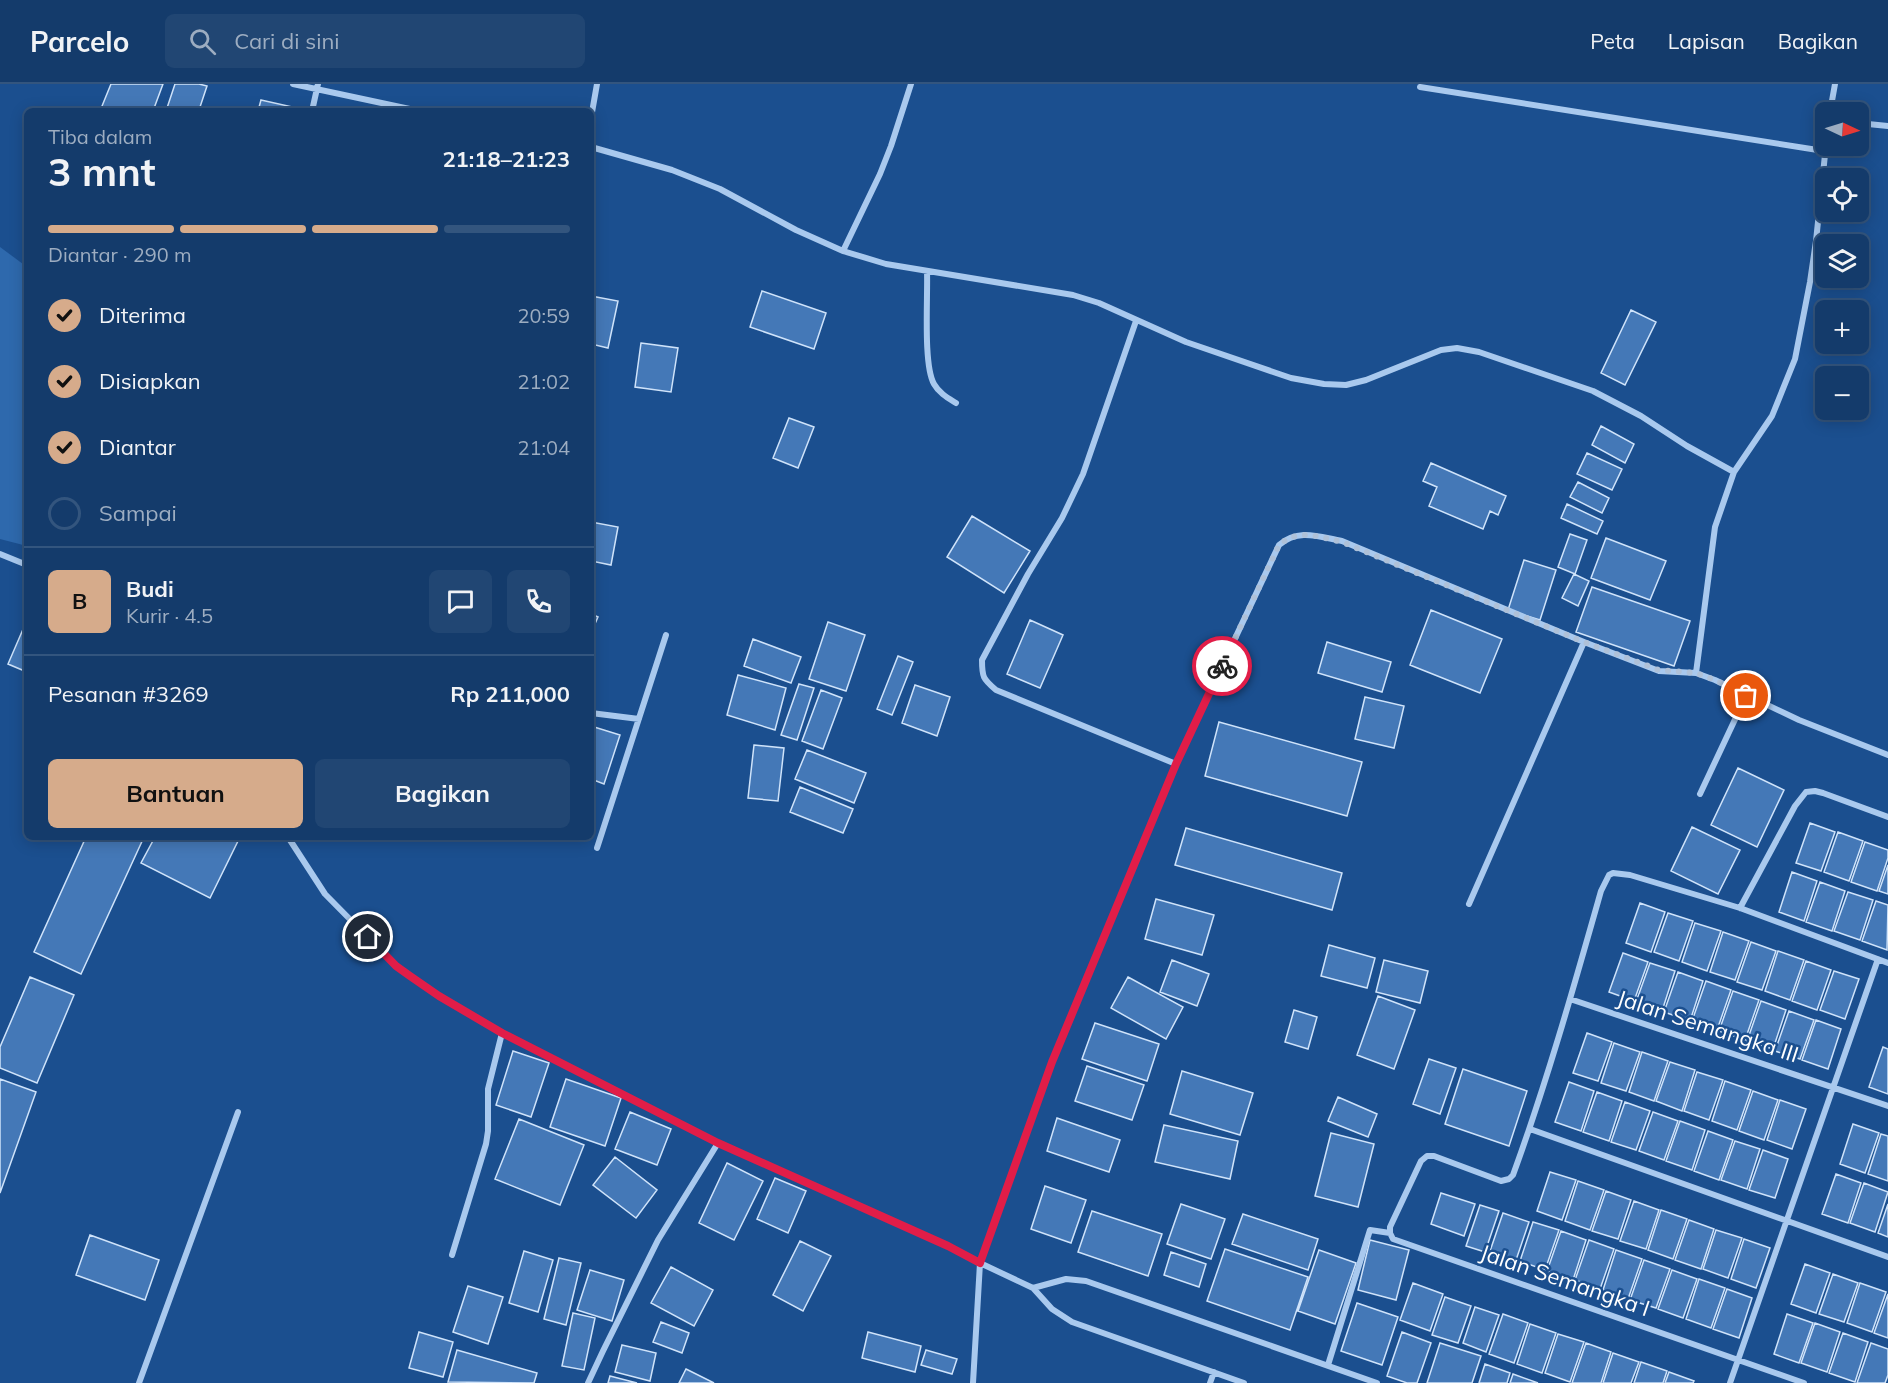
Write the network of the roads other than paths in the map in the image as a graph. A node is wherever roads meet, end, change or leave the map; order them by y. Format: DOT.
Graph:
graph roads {
  1 [pos="293,84"];
  2 [pos="597,84"];
  3 [pos="911,84"];
  4 [pos="1834,84"];
  5 [pos="318,87"];
  6 [pos="1420,87"];
  7 [pos="1831,102"];
  8 [pos="313,108"];
  9 [pos="406,108"];
  10 [pos="593,108"];
  11 [pos="1869,124"];
  12 [pos="1888,126"];
  13 [pos="1815,146"];
  14 [pos="594,148"];
  15 [pos="1824,156"];
  16 [pos="843,251"];
  17 [pos="927,271"];
  18 [pos="1136,321"];
  19 [pos="956,403"];
  20 [pos="1734,472"];
  21 [pos="0,554"];
  22 [pos="24,565"];
  23 [pos="666,635"];
  24 [pos="1584,642"];
  25 [pos="1696,673"];
  26 [pos="1746,696"];
  27 [pos="594,712"];
  28 [pos="639,719"];
  29 [pos="1888,756"];
  30 [pos="1176,764"];
  31 [pos="1700,794"];
  32 [pos="1888,817"];
  33 [pos="290,840"];
  34 [pos="597,848"];
  35 [pos="1468,904"];
  36 [pos="1740,908"];
  37 [pos="1878,959"];
  38 [pos="1888,963"];
  39 [pos="1570,999"];
  40 [pos="502,1033"];
  41 [pos="1834,1086"];
  42 [pos="1888,1106"];
  43 [pos="238,1112"];
  44 [pos="1530,1129"];
  45 [pos="718,1143"];
  46 [pos="1786,1221"];
  47 [pos="1390,1230"];
  48 [pos="452,1255"];
  49 [pos="1888,1257"];
  50 [pos="980,1263"];
  51 [pos="1033,1288"];
  52 [pos="1738,1360"];
  53 [pos="1328,1365"];
  54 [pos="1214,1372"];
  55 [pos="139,1383"];
  56 [pos="588,1383"];
  57 [pos="973,1383"];
  58 [pos="1210,1383"];
  59 [pos="1244,1383"];
  60 [pos="1377,1383"];
  61 [pos="1730,1383"];
  62 [pos="1804,1383"];
  1 -- 5 [label="street"];
  2 -- 10 [label="street"];
  3 -- 16 [label="street"];
  4 -- 7 [label="street"];
  5 -- 8 [label="street"];
  5 -- 9 [label="street"];
  6 -- 13 [label="street"];
  11 -- 12 [label="street"];
  14 -- 16 [label="street"];
  15 -- 20 [label="street"];
  16 -- 17 [label="street"];
  17 -- 18 [label="street"];
  17 -- 19 [label="street"];
  18 -- 20 [label="street"];
  18 -- 30 [label="street"];
  20 -- 25 [label="street"];
  21 -- 22 [label="street"];
  23 -- 28 [label="street"];
  24 -- 25 [label="street"];
  24 -- 30 [label="street"];
  24 -- 35 [label="street"];
  25 -- 26 [label="street"];
  26 -- 29 [label="street"];
  26 -- 31 [label="street"];
  27 -- 28 [label="street"];
  28 -- 34 [label="street"];
  30 -- 50 [label="street"];
  32 -- 36 [label="street"];
  33 -- 40 [label="street"];
  36 -- 37 [label="street"];
  36 -- 39 [label="street"];
  37 -- 38 [label="street"];
  37 -- 41 [label="street"];
  39 -- 41 [label="street, Jalan Semangka III"];
  39 -- 44 [label="street"];
  40 -- 45 [label="street"];
  40 -- 48 [label="street"];
  41 -- 42 [label="street, Jalan Semangka III"];
  41 -- 46 [label="street"];
  43 -- 55 [label="street"];
  44 -- 46 [label="street"];
  44 -- 47 [label="street"];
  45 -- 50 [label="street"];
  45 -- 56 [label="street"];
  46 -- 49 [label="street"];
  46 -- 52 [label="street"];
  47 -- 52 [label="street, Jalan Semangka I"];
  47 -- 53 [label="street"];
  50 -- 51 [label="street"];
  50 -- 57 [label="street"];
  51 -- 53 [label="street"];
  51 -- 54 [label="street"];
  52 -- 61 [label="street"];
  52 -- 62 [label="street, Jalan Semangka I"];
  53 -- 60 [label="street"];
  54 -- 58 [label="street"];
  54 -- 59 [label="street"];
}
